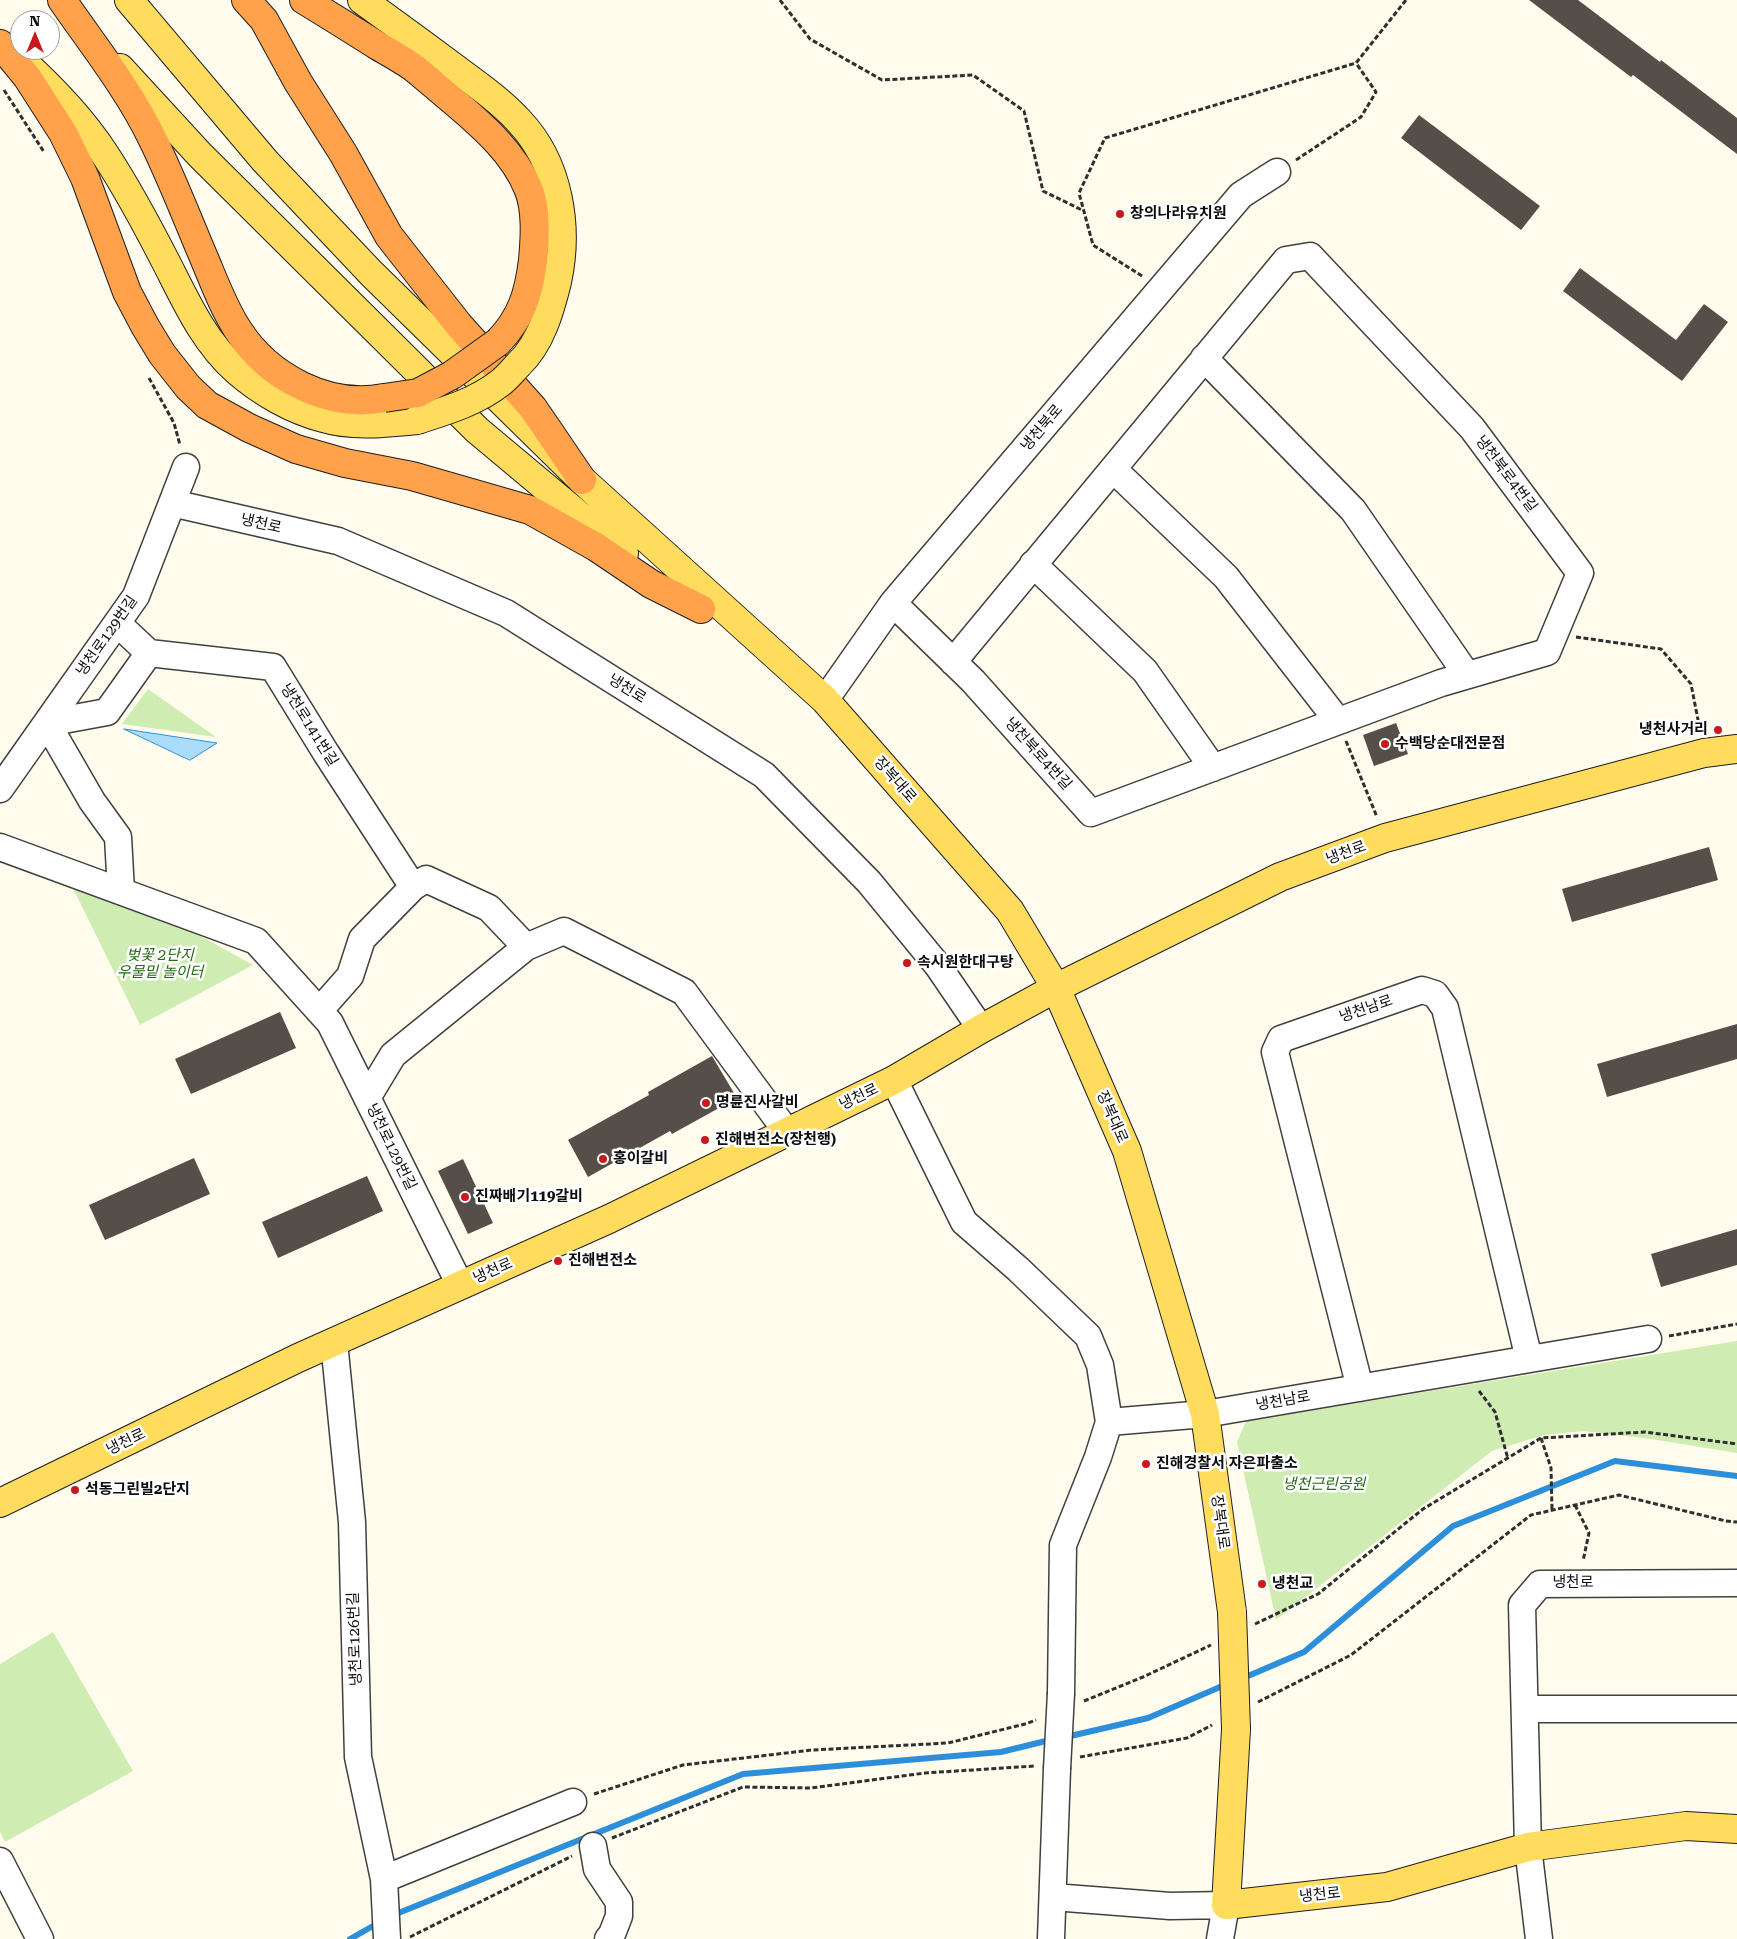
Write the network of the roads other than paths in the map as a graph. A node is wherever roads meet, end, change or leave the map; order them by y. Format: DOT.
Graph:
graph roads {
  1 [pos="63,0"];
  2 [pos="130,0"];
  3 [pos="246,0"];
  4 [pos="304,0"];
  5 [pos="362,0"];
  6 [pos="0,40"];
  7 [pos="0,44"];
  8 [pos="1277,172"];
  9 [pos="1204,358"];
  10 [pos="186,467"];
  11 [pos="1113,469"];
  12 [pos="582,480"];
  13 [pos="172,504"];
  14 [pos="1033,564"];
  15 [pos="893,603"];
  16 [pos="700,609"];
  17 [pos="117,623"];
  18 [pos="149,653"];
  19 [pos="953,662"];
  20 [pos="1467,675"];
  21 [pos="824,700"];
  22 [pos="1338,721"];
  23 [pos="47,723"];
  24 [pos="1737,749"];
  25 [pos="1213,768"];
  26 [pos="0,789"];
  27 [pos="0,846"];
  28 [pos="420,883"];
  29 [pos="121,891"];
  30 [pos="526,947"];
  31 [pos="1056,988"];
  32 [pos="318,1011"];
  33 [pos="981,1029"];
  34 [pos="894,1080"];
  35 [pos="367,1098"];
  36 [pos="787,1132"];
  37 [pos="460,1286"];
  38 [pos="1648,1339"];
  39 [pos="334,1342"];
  40 [pos="1529,1359"];
  41 [pos="1360,1388"];
  42 [pos="1205,1414"];
  43 [pos="1109,1422"];
  44 [pos="0,1503"];
  45 [pos="1737,1582"];
  46 [pos="1737,1708"];
  47 [pos="1525,1709"];
  48 [pos="573,1802"];
  49 [pos="1737,1830"];
  50 [pos="593,1846"];
  51 [pos="1528,1847"];
  52 [pos="0,1861"];
  53 [pos="384,1879"];
  54 [pos="1053,1897"];
  55 [pos="1226,1905"];
  56 [pos="393,1937"];
  57 [pos="40,1939"];
  58 [pos="608,1939"];
  59 [pos="1051,1939"];
  60 [pos="1220,1939"];
  61 [pos="1539,1939"];
  1 -- 4 [label="highway, bridge"];
  1 -- 16 [label="main road"];
  2 -- 12 [label="main road"];
  3 -- 12 [label="highway"];
  5 -- 6 [label="main road, bridge"];
  7 -- 16 [label="highway"];
  8 -- 15 [label="street, 냉천북로"];
  9 -- 11 [label="street"];
  9 -- 20 [label="street"];
  9 -- 20 [label="street, 냉천북로4번길"];
  10 -- 13 [label="street, 냉천로129번길"];
  11 -- 14 [label="street"];
  11 -- 22 [label="street"];
  12 -- 21 [label="main road"];
  13 -- 17 [label="street, 냉천로129번길"];
  13 -- 33 [label="street, 냉천로"];
  14 -- 19 [label="street"];
  14 -- 25 [label="street"];
  15 -- 19 [label="street, 냉천북로4번길"];
  15 -- 21 [label="street, 냉천북로"];
  16 -- 21 [label="main road"];
  17 -- 18 [label="street"];
  17 -- 23 [label="street, 냉천로129번길"];
  18 -- 23 [label="street"];
  18 -- 28 [label="street, 냉천로141번길"];
  19 -- 25 [label="street, 냉천북로4번길"];
  20 -- 22 [label="street, 냉천북로4번길"];
  21 -- 31 [label="main road, 장복대로"];
  22 -- 25 [label="street, 냉천북로4번길"];
  23 -- 26 [label="street, 냉천로129번길"];
  23 -- 29 [label="street"];
  24 -- 31 [label="main road, 냉천로"];
  27 -- 29 [label="street, 냉천로129번길"];
  28 -- 30 [label="street"];
  28 -- 32 [label="street"];
  29 -- 32 [label="street, 냉천로129번길"];
  30 -- 35 [label="street"];
  30 -- 36 [label="street"];
  31 -- 33 [label="main road, 냉천로"];
  31 -- 42 [label="main road, 장복대로"];
  32 -- 35 [label="street, 냉천로129번길"];
  33 -- 34 [label="main road, 냉천로"];
  34 -- 36 [label="main road, 냉천로"];
  34 -- 43 [label="street"];
  35 -- 37 [label="street, 냉천로129번길"];
  36 -- 37 [label="main road, 냉천로"];
  37 -- 39 [label="main road, 냉천로"];
  38 -- 40 [label="street, 냉천남로"];
  39 -- 44 [label="main road, 냉천로"];
  39 -- 53 [label="street, 냉천로126번길"];
  40 -- 41 [label="street, 냉천남로"];
  40 -- 41 [label="street, 냉천남로"];
  41 -- 42 [label="street, 냉천남로"];
  42 -- 43 [label="street, 냉천남로"];
  42 -- 55 [label="main road, 장복대로, bridge"];
  43 -- 54 [label="street, bridge"];
  45 -- 47 [label="street, 냉천로"];
  46 -- 47 [label="street"];
  47 -- 51 [label="street, 냉천로"];
  48 -- 53 [label="street"];
  49 -- 51 [label="main road, 냉천로"];
  50 -- 58 [label="street"];
  51 -- 55 [label="main road, 냉천로"];
  51 -- 61 [label="street"];
  52 -- 57 [label="street"];
  53 -- 56 [label="street, 냉천로126번길"];
  54 -- 55 [label="street"];
  54 -- 59 [label="street"];
  55 -- 60 [label="street"];
}
